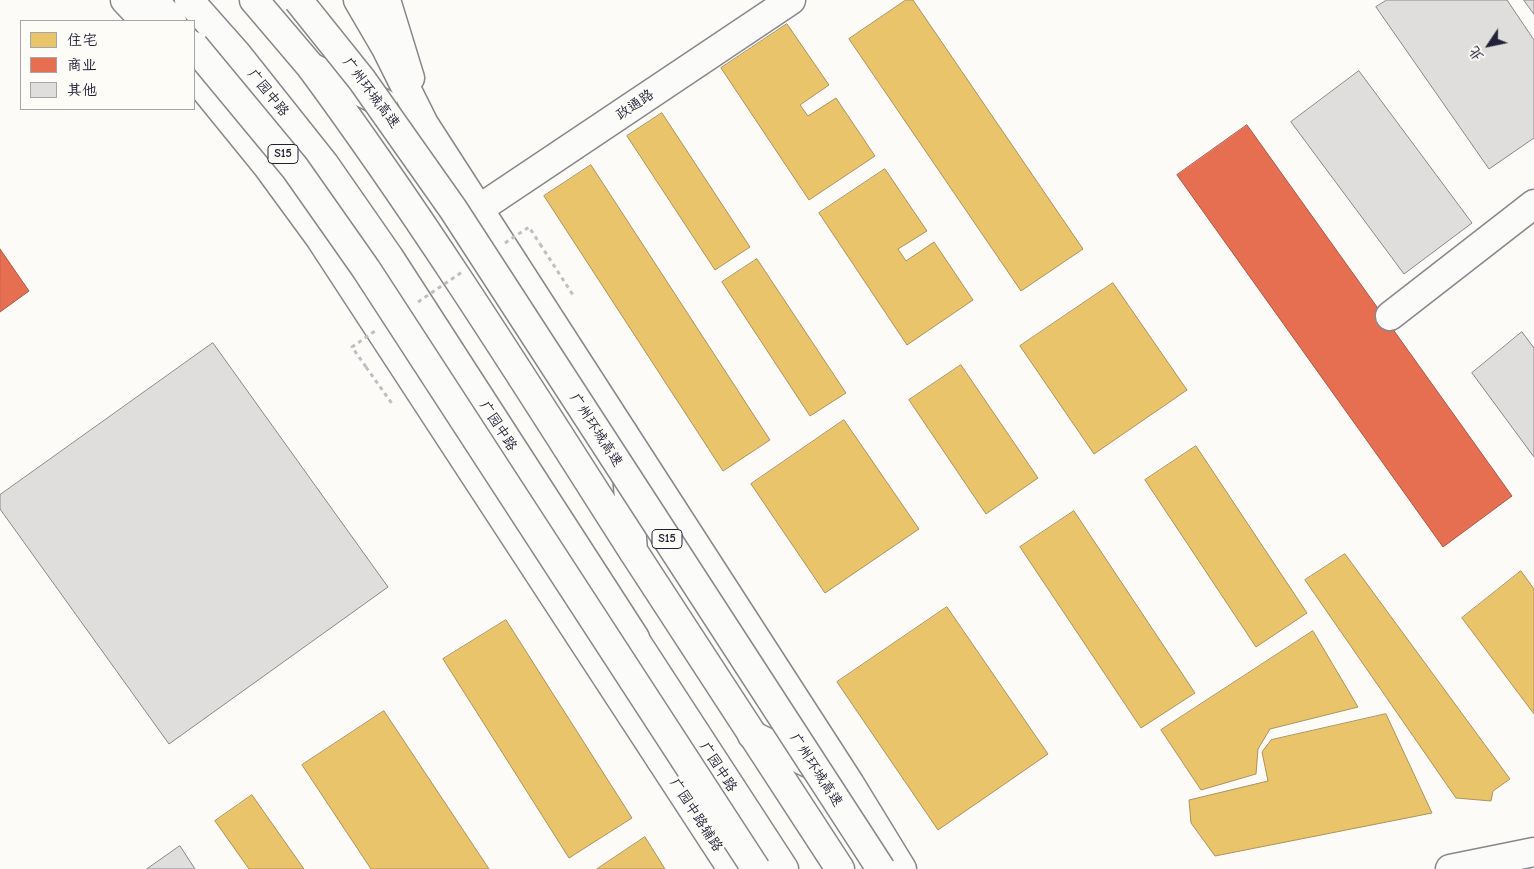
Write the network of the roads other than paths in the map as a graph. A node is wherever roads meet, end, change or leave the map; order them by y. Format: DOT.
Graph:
graph roads {
  1 [pos="125,0"];
  2 [pos="154,0"];
  3 [pos="190,0"];
  4 [pos="254,0"];
  5 [pos="298,0"];
  6 [pos="358,0"];
  7 [pos="386,0"];
  8 [pos="791,0"];
  9 [pos="144,20"];
  10 [pos="171,20"];
  11 [pos="195,47"];
  12 [pos="311,67"];
  13 [pos="195,77"];
  14 [pos="226,113"];
  15 [pos="424,124"];
  16 [pos="325,165"];
  17 [pos="1534,204"];
  18 [pos="479,209"];
  19 [pos="456,266"];
  20 [pos="1390,316"];
  21 [pos="624,434"];
  22 [pos="633,551"];
  23 [pos="635,638"];
  24 [pos="752,735"];
  25 [pos="661,760"];
  26 [pos="850,784"];
  27 [pos="1534,852"];
  28 [pos="732,869"];
  29 [pos="756,869"];
  30 [pos="784,869"];
  31 [pos="840,869"];
  32 [pos="881,869"];
  33 [pos="902,869"];
  34 [pos="1450,869"];
  1 -- 9 [label="main road"];
  2 -- 10 [label="main road"];
  3 -- 16 [label="main road, 广园中路"];
  4 -- 12 [label="main road"];
  5 -- 32 [label="main road, 广州环城高速 / S15, bridge"];
  6 -- 15 [label="main road"];
  7 -- 15 [label="main road"];
  8 -- 18 [label="main road, 政通路"];
  11 -- 29 [label="main road, S15, bridge"];
  12 -- 15 [label="main road"];
  12 -- 19 [label="main road"];
  13 -- 14 [label="main road, 广园中路辅路"];
  14 -- 16 [label="main road"];
  14 -- 25 [label="main road, 广园中路辅路"];
  15 -- 18 [label="main road"];
  15 -- 19 [label="main road"];
  16 -- 23 [label="main road, 广园中路"];
  17 -- 20 [label="main road"];
  18 -- 21 [label="main road"];
  19 -- 22 [label="main road"];
  21 -- 22 [label="main road"];
  21 -- 26 [label="main road"];
  22 -- 24 [label="main road"];
  23 -- 25 [label="main road"];
  23 -- 30 [label="main road, 广园中路"];
  24 -- 26 [label="main road"];
  24 -- 31 [label="main road"];
  25 -- 28 [label="main road, 广园中路辅路"];
  26 -- 33 [label="main road"];
  27 -- 34 [label="main road"];
}
